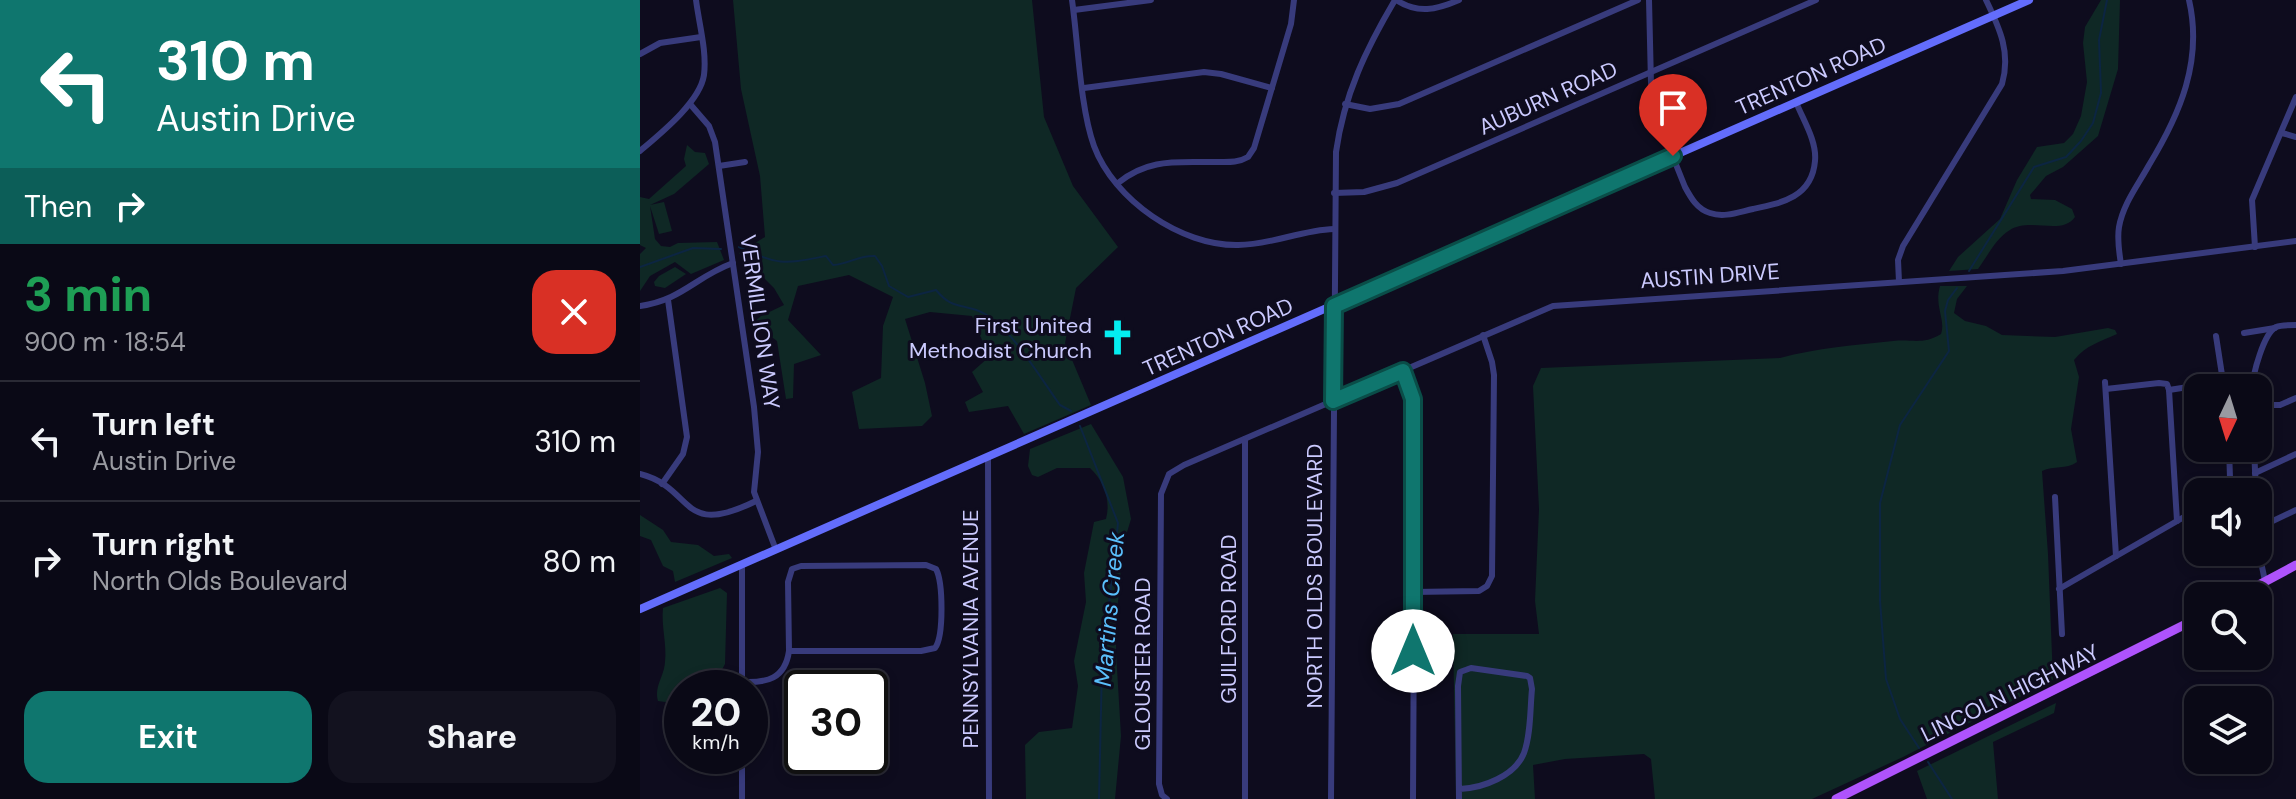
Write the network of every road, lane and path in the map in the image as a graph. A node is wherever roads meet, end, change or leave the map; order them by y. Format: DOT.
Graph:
graph roads {
  1 [pos="696,0"];
  2 [pos="1072,0"];
  3 [pos="1151,0"];
  4 [pos="1294,0"];
  5 [pos="1395,0"];
  6 [pos="1459,0"];
  7 [pos="1638,0"];
  8 [pos="1649,0"];
  9 [pos="1816,0"];
  10 [pos="1986,0"];
  11 [pos="2029,0"];
  12 [pos="2189,0"];
  13 [pos="1074,10"];
  14 [pos="1994,16"];
  15 [pos="701,37"];
  16 [pos="640,54"];
  17 [pos="1651,72"];
  18 [pos="1084,88"];
  19 [pos="1272,88"];
  20 [pos="2296,97"];
  21 [pos="1796,102"];
  22 [pos="690,104"];
  23 [pos="1345,104"];
  24 [pos="2282,133"];
  25 [pos="2296,137"];
  26 [pos="640,151"];
  27 [pos="1673,156"];
  28 [pos="745,162"];
  29 [pos="719,166"];
  30 [pos="1118,183"];
  31 [pos="1334,193"];
  32 [pos="1334,229"];
  33 [pos="2296,241"];
  34 [pos="2255,247"];
  35 [pos="733,263"];
  36 [pos="2121,264"];
  37 [pos="1899,282"];
  38 [pos="668,300"];
  39 [pos="640,306"];
  40 [pos="1334,306"];
  41 [pos="2296,325"];
  42 [pos="2275,328"];
  43 [pos="2244,333"];
  44 [pos="1483,335"];
  45 [pos="2216,336"];
  46 [pos="1403,371"];
  47 [pos="2222,374"];
  48 [pos="2253,374"];
  49 [pos="2184,389"];
  50 [pos="2169,390"];
  51 [pos="2296,398"];
  52 [pos="1333,401"];
  53 [pos="2272,405"];
  54 [pos="1245,439"];
  55 [pos="2296,454"];
  56 [pos="988,458"];
  57 [pos="2255,462"];
  58 [pos="2255,473"];
  59 [pos="640,474"];
  60 [pos="2255,478"];
  61 [pos="1165,481"];
  62 [pos="662,484"];
  63 [pos="2055,497"];
  64 [pos="756,501"];
  65 [pos="2296,510"];
  66 [pos="2184,517"];
  67 [pos="2272,519"];
  68 [pos="2177,521"];
  69 [pos="776,550"];
  70 [pos="2116,556"];
  71 [pos="742,565"];
  72 [pos="2296,565"];
  73 [pos="2262,566"];
  74 [pos="2265,581"];
  75 [pos="2059,589"];
  76 [pos="1413,592"];
  77 [pos="640,609"];
  78 [pos="2184,625"];
  79 [pos="2062,634"];
  80 [pos="789,651"];
  81 [pos="742,670"];
  82 [pos="768,681"];
  83 [pos="742,774"];
  84 [pos="1460,789"];
  85 [pos="1166,798"];
  86 [pos="742,799"];
  87 [pos="989,799"];
  88 [pos="1245,799"];
  89 [pos="1331,799"];
  90 [pos="1413,799"];
  91 [pos="1459,799"];
  92 [pos="1836,799"];
  1 -- 15 [label="street"];
  2 -- 13 [label="street"];
  3 -- 13 [label="street"];
  4 -- 19 [label="street"];
  5 -- 6 [label="street"];
  5 -- 23 [label="street, NORTH OLDS BOULEVARD"];
  7 -- 23 [label="street"];
  8 -- 17 [label="street"];
  9 -- 17 [label="street, AUBURN ROAD"];
  10 -- 14 [label="street"];
  11 -- 14 [label="main road, TRENTON ROAD"];
  12 -- 36 [label="street"];
  13 -- 18 [label="street"];
  14 -- 21 [label="main road, TRENTON ROAD"];
  14 -- 37 [label="street"];
  15 -- 16 [label="street"];
  15 -- 22 [label="street"];
  17 -- 27 [label="street"];
  17 -- 31 [label="street, AUBURN ROAD"];
  18 -- 19 [label="street"];
  18 -- 30 [label="street"];
  19 -- 30 [label="street"];
  20 -- 24 [label="street"];
  21 -- 27 [label="main road, TRENTON ROAD"];
  21 -- 27 [label="street"];
  22 -- 26 [label="street"];
  22 -- 29 [label="street, VERMILLION WAY"];
  23 -- 31 [label="street, NORTH OLDS BOULEVARD"];
  24 -- 25 [label="street"];
  24 -- 34 [label="street"];
  27 -- 40 [label="main road, TRENTON ROAD"];
  28 -- 29 [label="street"];
  29 -- 35 [label="street, VERMILLION WAY"];
  30 -- 32 [label="street"];
  31 -- 32 [label="street, NORTH OLDS BOULEVARD"];
  32 -- 40 [label="street, NORTH OLDS BOULEVARD"];
  33 -- 34 [label="street, AUSTIN DRIVE"];
  34 -- 36 [label="street, AUSTIN DRIVE"];
  35 -- 38 [label="street"];
  35 -- 64 [label="street, VERMILLION WAY"];
  36 -- 37 [label="street, AUSTIN DRIVE"];
  37 -- 44 [label="street, AUSTIN DRIVE"];
  38 -- 39 [label="street"];
  38 -- 62 [label="street"];
  40 -- 52 [label="street, NORTH OLDS BOULEVARD"];
  40 -- 56 [label="main road, TRENTON ROAD"];
  41 -- 42 [label="street"];
  42 -- 43 [label="street"];
  42 -- 48 [label="street"];
  44 -- 46 [label="street, AUSTIN DRIVE"];
  44 -- 76 [label="street"];
  45 -- 47 [label="street"];
  46 -- 52 [label="street, AUSTIN DRIVE"];
  46 -- 76 [label="street"];
  49 -- 50 [label="street"];
  50 -- 68 [label="street"];
  50 -- 70 [label="street"];
  51 -- 53 [label="street"];
  52 -- 54 [label="street, AUSTIN DRIVE"];
  52 -- 89 [label="street, NORTH OLDS BOULEVARD"];
  54 -- 61 [label="street, AUSTIN DRIVE"];
  54 -- 88 [label="street, GUILFORD ROAD"];
  55 -- 58 [label="street"];
  56 -- 69 [label="main road, TRENTON ROAD"];
  56 -- 87 [label="street, PENNSYLVANIA AVENUE"];
  57 -- 58 [label="street"];
  58 -- 60 [label="street"];
  59 -- 62 [label="street"];
  61 -- 85 [label="street, GLOUSTER ROAD"];
  62 -- 64 [label="street"];
  63 -- 75 [label="street"];
  64 -- 69 [label="street, VERMILLION WAY"];
  65 -- 67 [label="street"];
  66 -- 68 [label="street"];
  68 -- 70 [label="street"];
  69 -- 71 [label="main road, TRENTON ROAD"];
  70 -- 75 [label="street"];
  71 -- 77 [label="main road, TRENTON ROAD"];
  71 -- 81 [label="street"];
  72 -- 74 [label="main road"];
  73 -- 74 [label="street"];
  75 -- 79 [label="street"];
  76 -- 90 [label="street"];
  78 -- 92 [label="main road, LINCOLN HIGHWAY"];
  80 -- 80 [label="street"];
  80 -- 82 [label="street"];
  83 -- 86 [label="street"];
  84 -- 84 [label="street"];
  84 -- 91 [label="street"];
}
